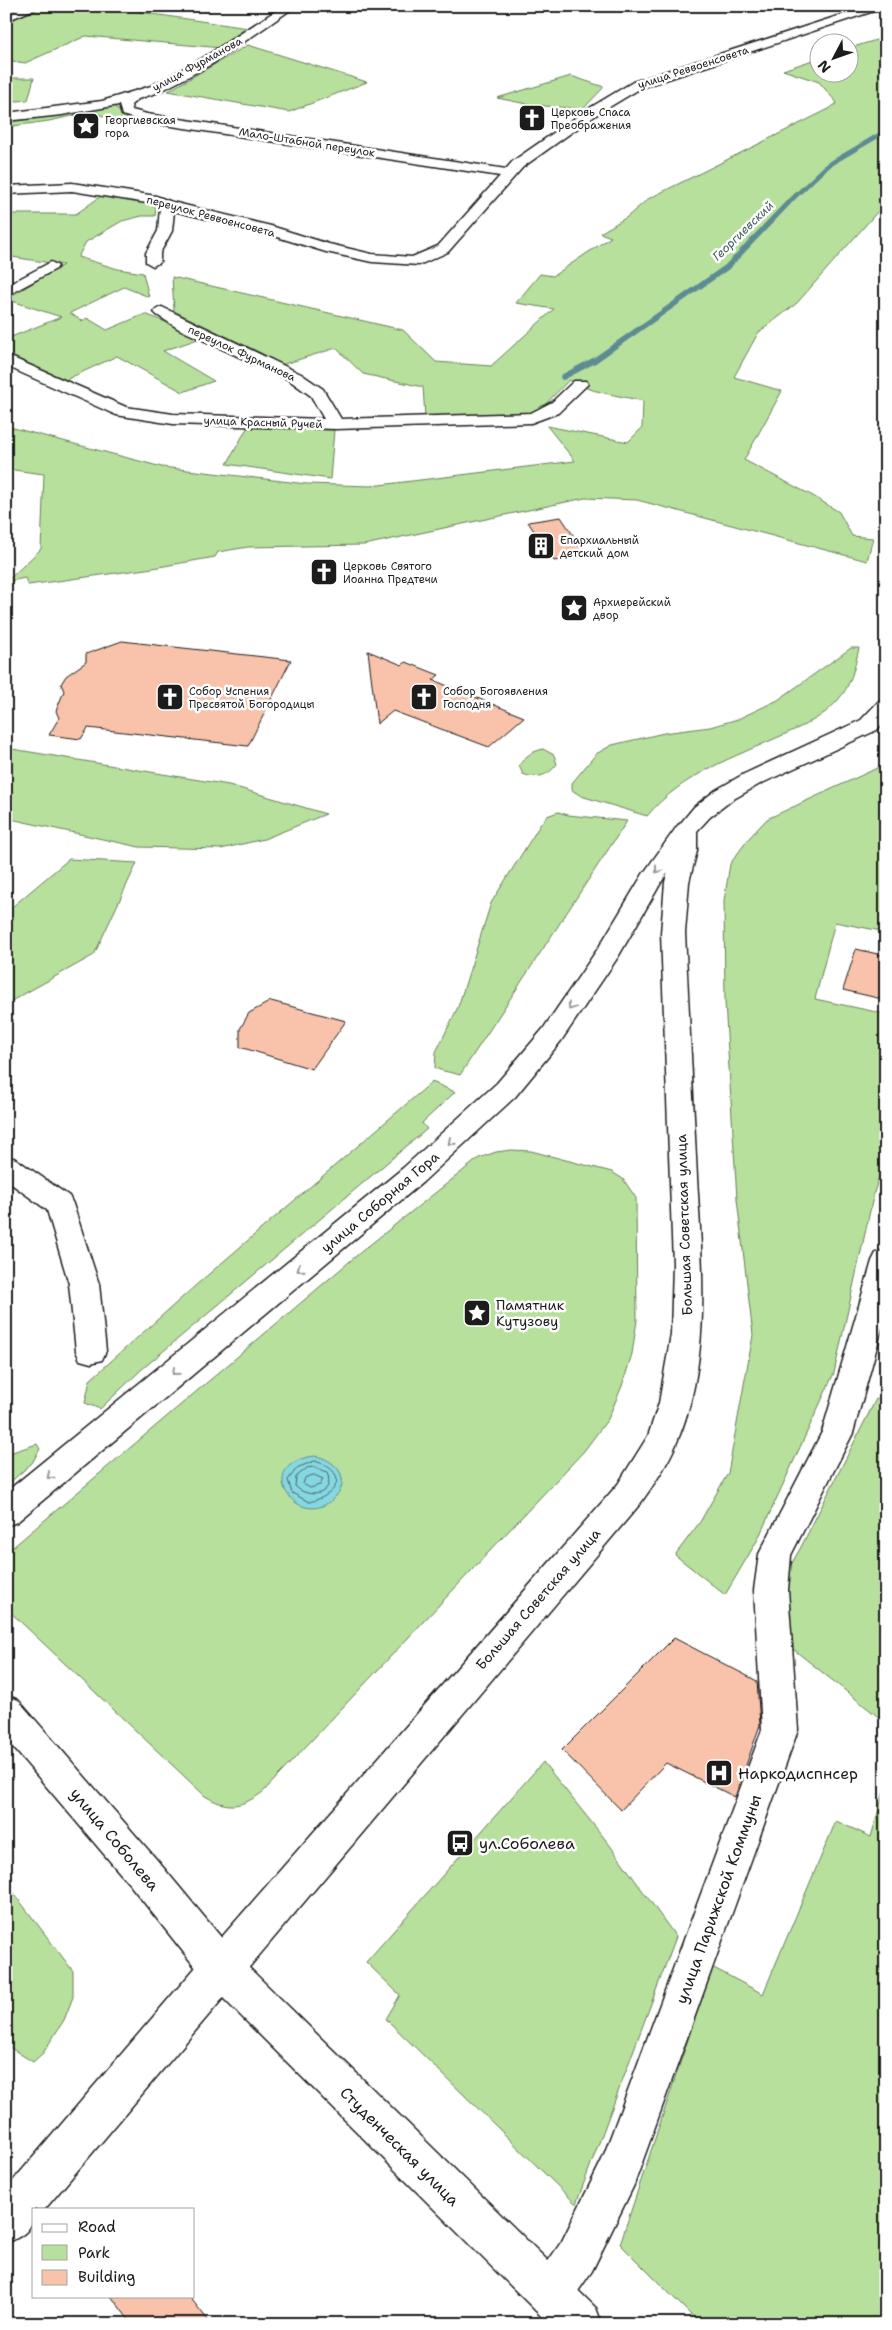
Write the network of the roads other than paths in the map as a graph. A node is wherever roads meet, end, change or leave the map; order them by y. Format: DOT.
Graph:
graph roads {
  1 [pos="37,6"];
  2 [pos="291,6"];
  3 [pos="880,6"];
  4 [pos="6,18"];
  5 [pos="136,95"];
  6 [pos="6,118"];
  7 [pos="510,174"];
  8 [pos="6,190"];
  9 [pos="167,205"];
  10 [pos="153,262"];
  11 [pos="414,262"];
  12 [pos="51,266"];
  13 [pos="6,292"];
  14 [pos="162,312"];
  15 [pos="6,360"];
  16 [pos="580,384"];
  17 [pos="336,424"];
  18 [pos="886,705"];
  19 [pos="686,830"];
  20 [pos="6,1166"];
  21 [pos="886,1261"];
  22 [pos="91,1351"];
  23 [pos="6,1512"];
  24 [pos="6,1712"];
  25 [pos="221,1968"];
  26 [pos="6,2222"];
  27 [pos="550,2295"];
  28 [pos="580,2324"];
  1 -- 4 [label="street"];
  2 -- 5 [label="street, улица Фурманова"];
  3 -- 7 [label="street, улица Реввоенсовета"];
  5 -- 6 [label="street, улица Фурманова"];
  5 -- 7 [label="street, Мало-Штабной переулок"];
  7 -- 11 [label="street, улица Реввоенсовета"];
  8 -- 9 [label="street, переулок Реввоенсовета"];
  9 -- 10 [label="street"];
  9 -- 11 [label="street, переулок Реввоенсовета"];
  12 -- 13 [label="street"];
  14 -- 17 [label="street, переулок Фурманова"];
  15 -- 17 [label="street, улица Красный Ручей"];
  16 -- 17 [label="street, улица Красный Ручей"];
  18 -- 19 [label="street"];
  19 -- 23 [label="street, улица Соборная Гора, one-way"];
  19 -- 25 [label="street, Большая Советская улица"];
  20 -- 22 [label="street"];
  21 -- 27 [label="street, улица Парижской Коммуны"];
  24 -- 25 [label="street, улица Соболева"];
  25 -- 26 [label="street, Большая Советская улица"];
  25 -- 27 [label="street, Студенческая улица"];
  27 -- 28 [label="street, Студенческая улица"];
}
